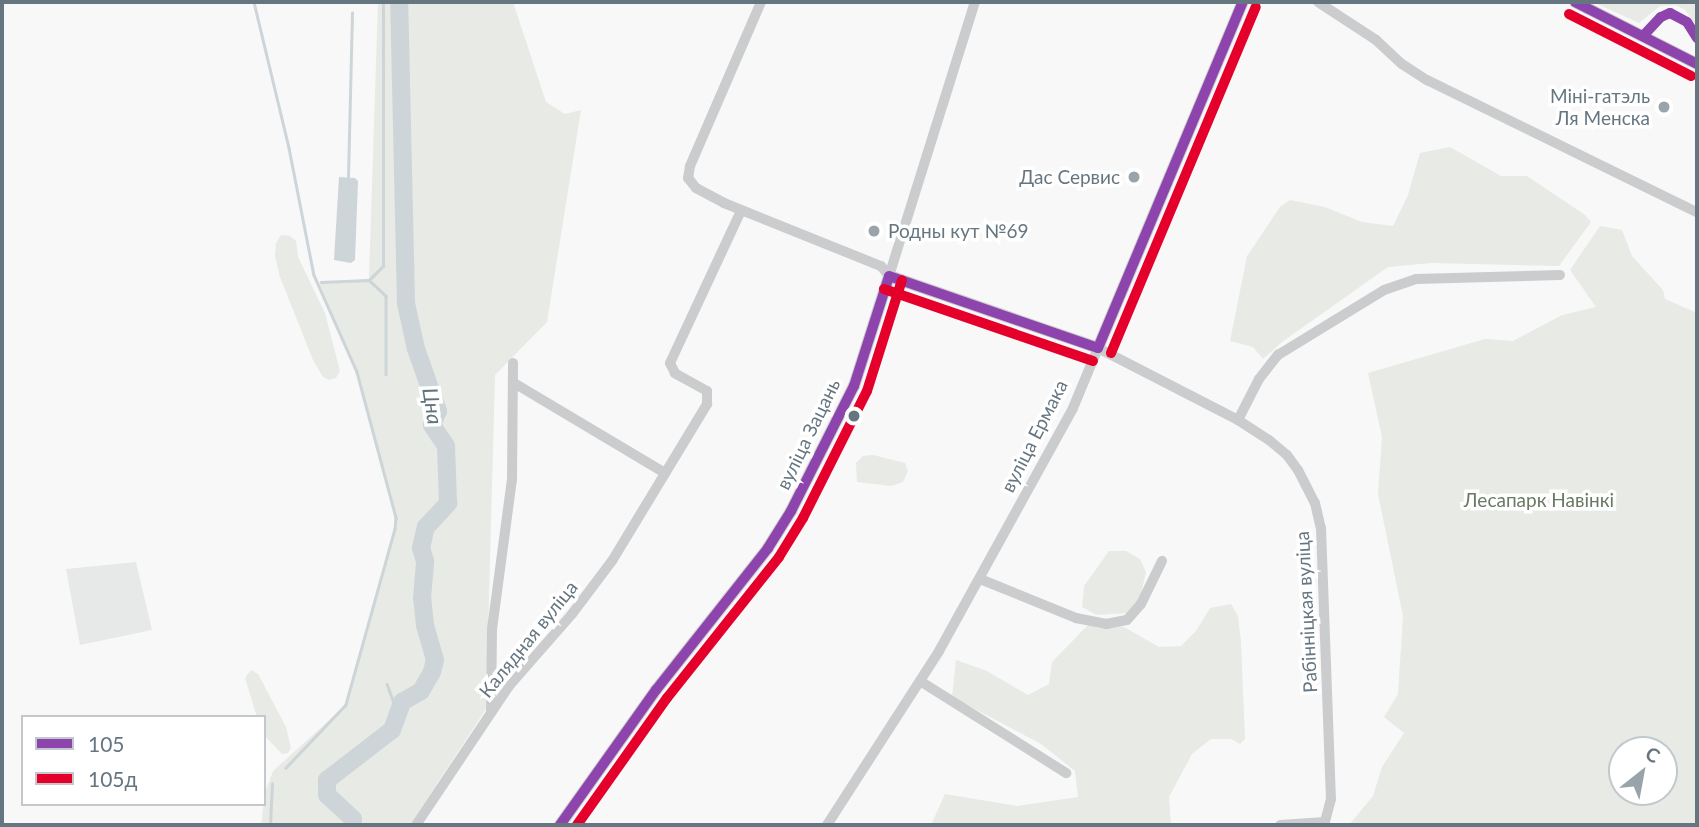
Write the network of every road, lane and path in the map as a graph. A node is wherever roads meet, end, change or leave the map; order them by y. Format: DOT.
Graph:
graph roads {
  1 [pos="761,2"];
  2 [pos="975,2"];
  3 [pos="1243,2"];
  4 [pos="1318,2"];
  5 [pos="1575,2"];
  6 [pos="1697,64"];
  7 [pos="1696,208"];
  8 [pos="741,211"];
  9 [pos="1560,275"];
  10 [pos="889,276"];
  11 [pos="1098,348"];
  12 [pos="513,363"];
  13 [pos="514,383"];
  14 [pos="1238,420"];
  15 [pos="664,472"];
  16 [pos="1162,561"];
  17 [pos="979,579"];
  18 [pos="920,681"];
  19 [pos="491,713"];
  20 [pos="1066,774"];
  21 [pos="416,825"];
  22 [pos="560,825"];
  23 [pos="827,825"];
  24 [pos="1280,825"];
  1 -- 8 [label="street"];
  2 -- 10 [label="street, вуліца Зацань"];
  3 -- 11 [label="street, вуліца Ермака"];
  4 -- 7 [label="street"];
  5 -- 6 [label="street"];
  8 -- 10 [label="street"];
  8 -- 15 [label="street, Калядная вуліца"];
  9 -- 14 [label="street"];
  10 -- 11 [label="street"];
  10 -- 22 [label="street, вуліца Зацань"];
  11 -- 14 [label="street, Рабінніцкая вуліца"];
  11 -- 17 [label="street, вуліца Ермака"];
  12 -- 13 [label="street"];
  13 -- 15 [label="street"];
  13 -- 19 [label="street"];
  14 -- 24 [label="street, Рабінніцкая вуліца"];
  15 -- 19 [label="street, Калядная вуліца"];
  16 -- 17 [label="street"];
  17 -- 18 [label="street, вуліца Ермака"];
  18 -- 20 [label="street"];
  18 -- 23 [label="street, вуліца Ермака"];
  19 -- 21 [label="street, Калядная вуліца"];
}
